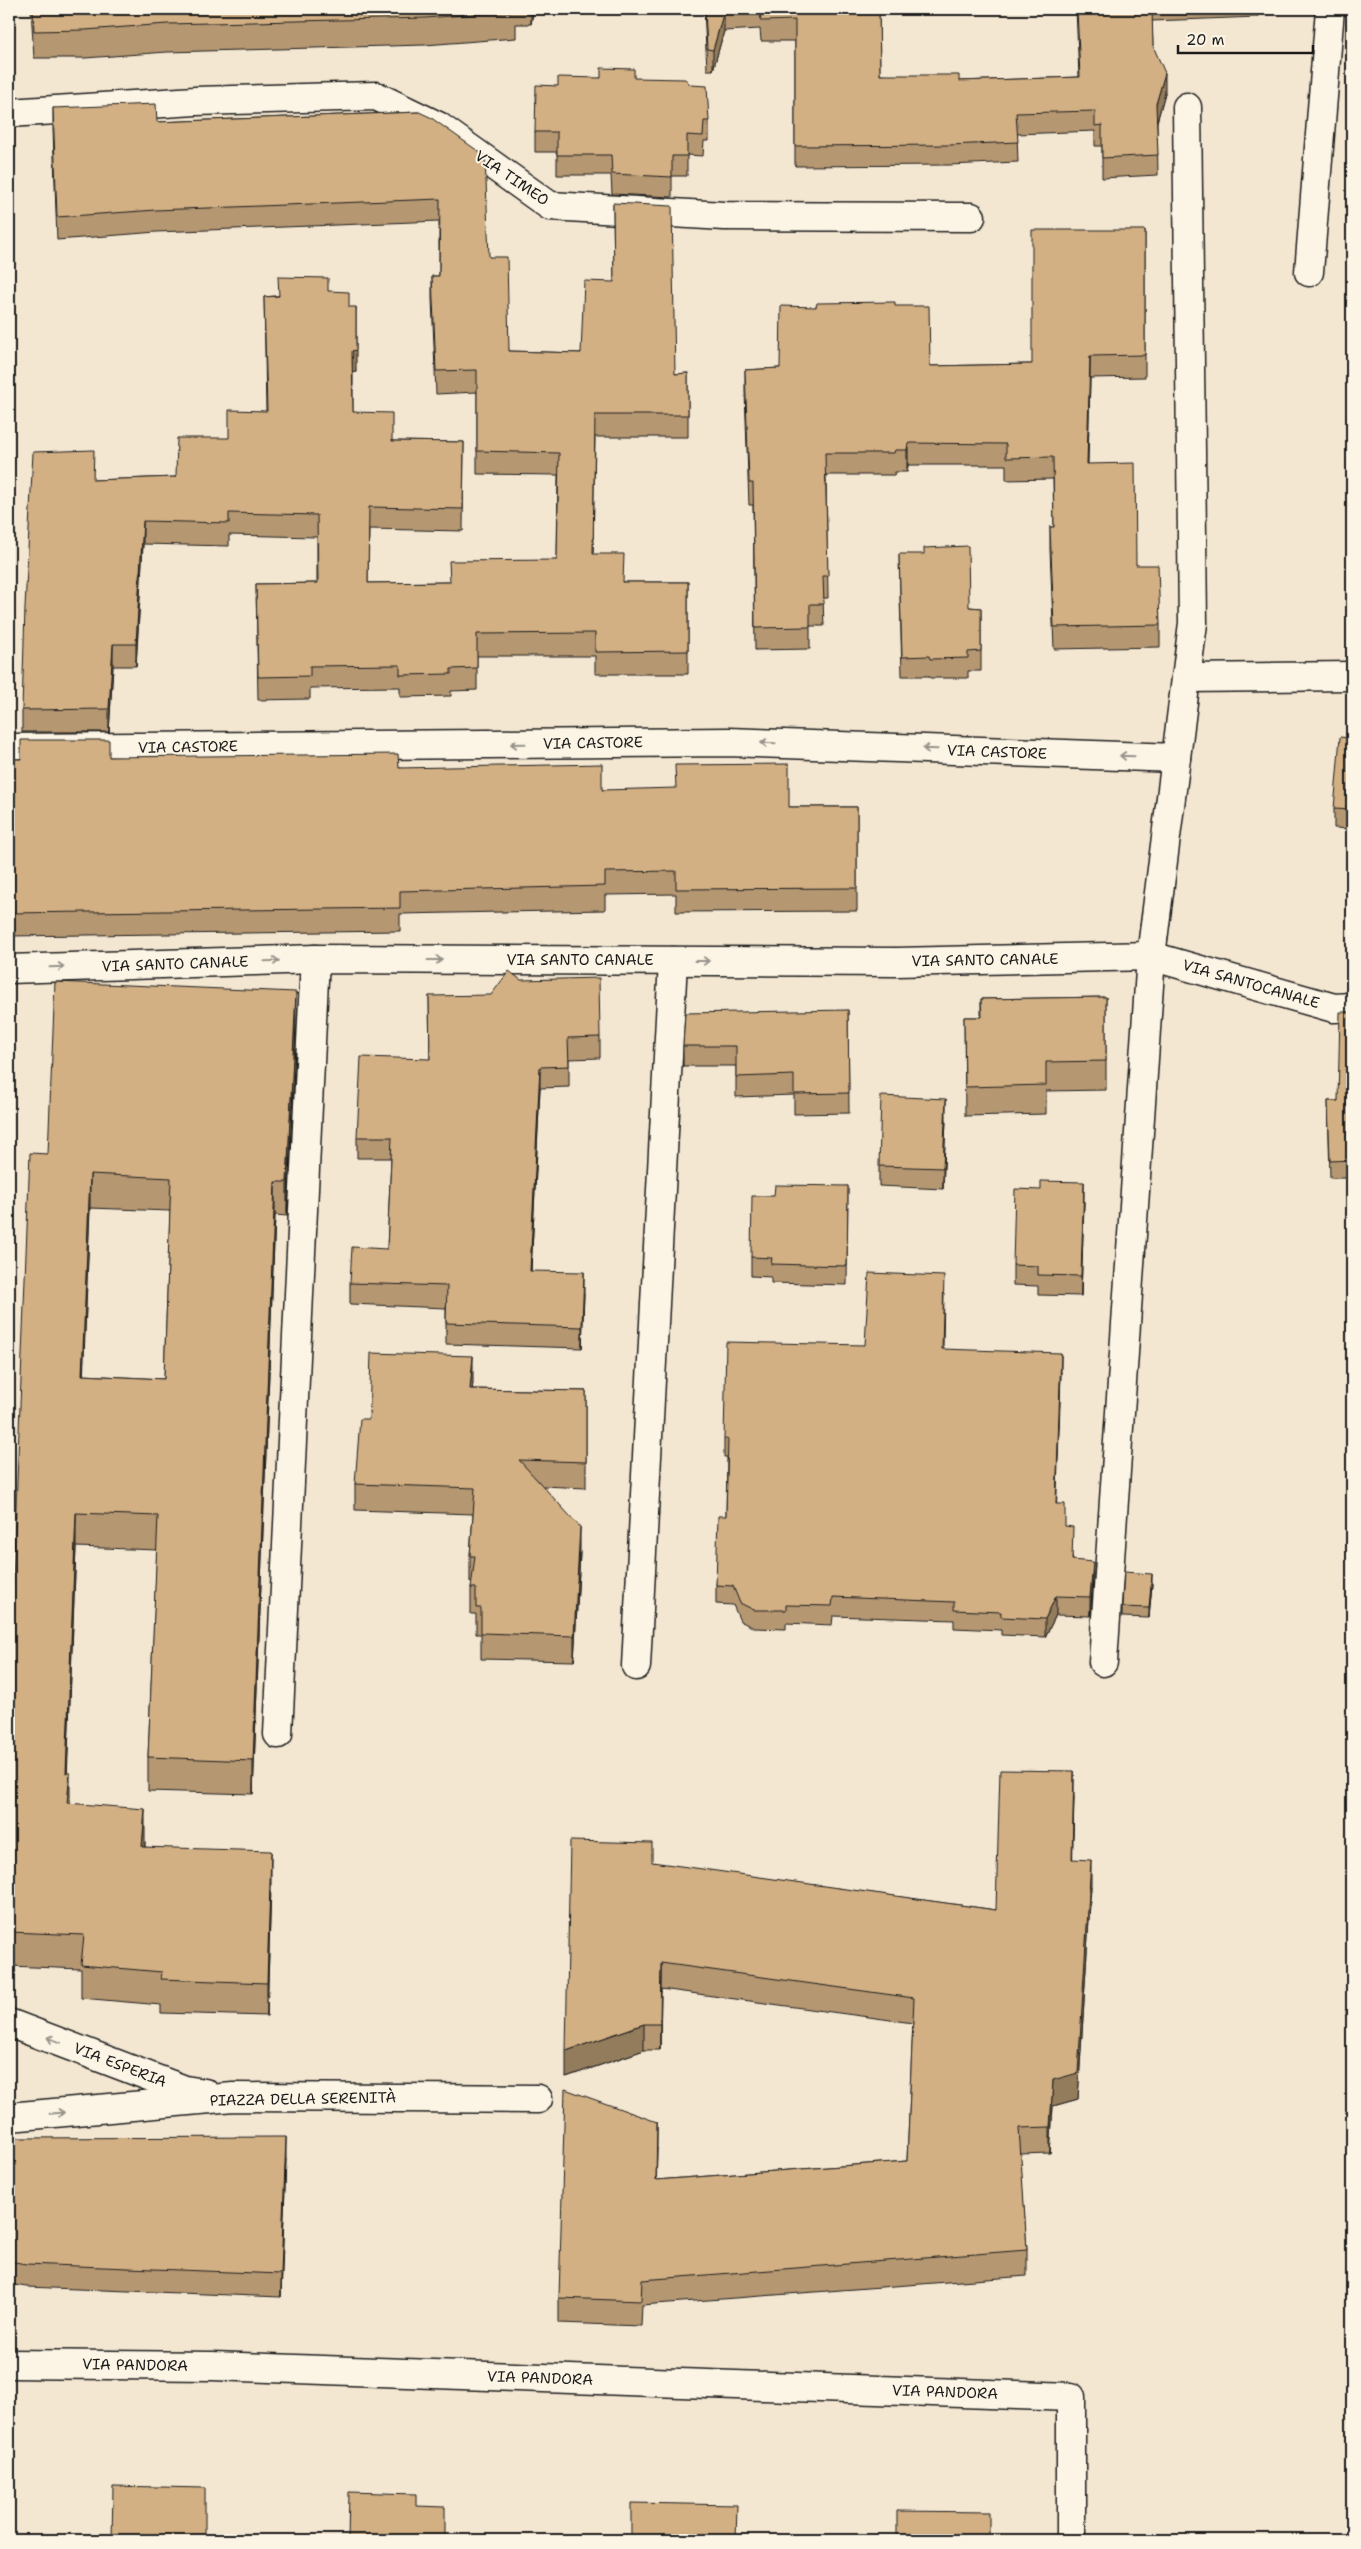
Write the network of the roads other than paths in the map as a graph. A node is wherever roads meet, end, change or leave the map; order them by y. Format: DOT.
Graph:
graph roads {
  1 [pos="1330,9"];
  2 [pos="1187,107"];
  3 [pos="9,113"];
  4 [pos="971,217"];
  5 [pos="1309,272"];
  6 [pos="1352,676"];
  7 [pos="1186,678"];
  8 [pos="9,748"];
  9 [pos="1176,758"];
  10 [pos="1151,956"];
  11 [pos="315,959"];
  12 [pos="673,961"];
  13 [pos="9,969"];
  14 [pos="1352,1007"];
  15 [pos="1103,1662"];
  16 [pos="636,1666"];
  17 [pos="278,1734"];
  18 [pos="9,2023"];
  19 [pos="233,2097"];
  20 [pos="538,2099"];
  21 [pos="9,2117"];
  22 [pos="9,2364"];
  23 [pos="1071,2540"];
  1 -- 5 [label="street"];
  2 -- 7 [label="street"];
  3 -- 4 [label="street, VIA TIMEO"];
  6 -- 7 [label="street"];
  7 -- 9 [label="street"];
  9 -- 8 [label="street, VIA CASTORE, one-way"];
  9 -- 10 [label="street"];
  12 -- 10 [label="street, VIA SANTO CANALE, one-way"];
  10 -- 14 [label="street, VIA SANTOCANALE"];
  10 -- 15 [label="street"];
  11 -- 12 [label="street, VIA SANTO CANALE, one-way"];
  13 -- 11 [label="street, VIA SANTO CANALE, one-way"];
  11 -- 17 [label="street"];
  12 -- 16 [label="street"];
  19 -- 18 [label="street, VIA ESPERIA, one-way"];
  19 -- 20 [label="street, PIAZZA DELLA SERENITÀ"];
  21 -- 19 [label="street, PIAZZA DELLA SERENITÀ, one-way"];
  22 -- 23 [label="street, VIA PANDORA"];
}
